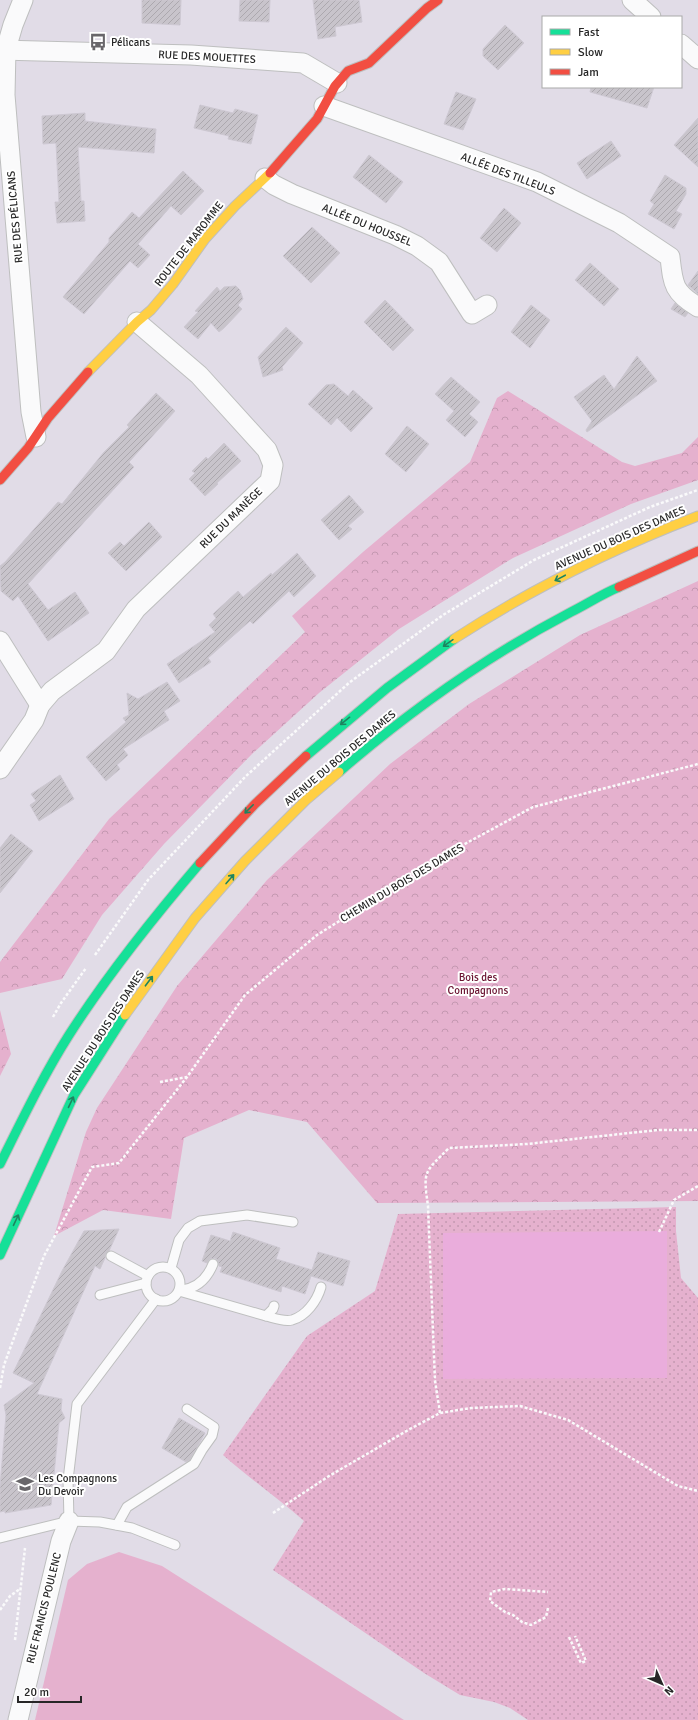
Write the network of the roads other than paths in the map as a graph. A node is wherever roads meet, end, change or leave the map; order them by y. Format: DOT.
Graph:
graph roads {
  1 [pos="23,0"];
  2 [pos="438,0"];
  3 [pos="632,0"];
  4 [pos="650,16"];
  5 [pos="682,45"];
  6 [pos="3,49"];
  7 [pos="698,59"];
  8 [pos="337,83"];
  9 [pos="324,106"];
  10 [pos="264,178"];
  11 [pos="487,305"];
  12 [pos="698,307"];
  13 [pos="138,322"];
  14 [pos="36,437"];
  15 [pos="0,480"];
  16 [pos="698,516"];
  17 [pos="698,551"];
  18 [pos="0,641"];
  19 [pos="40,705"];
  20 [pos="0,768"];
  21 [pos="0,1164"];
  22 [pos="293,1222"];
  23 [pos="0,1255"];
  24 [pos="111,1256"];
  25 [pos="213,1264"];
  26 [pos="171,1268"];
  27 [pos="147,1280"];
  28 [pos="321,1287"];
  29 [pos="178,1291"];
  30 [pos="100,1295"];
  31 [pos="156,1299"];
  32 [pos="274,1306"];
  33 [pos="266,1316"];
  34 [pos="187,1409"];
  35 [pos="69,1521"];
  36 [pos="117,1525"];
  37 [pos="0,1538"];
  38 [pos="175,1545"];
  39 [pos="18,1720"];
  1 -- 6 [label="street, RUE DES PÉLICANS"];
  2 -- 8 [label="main road, ROUTE DE MAROMME"];
  3 -- 4 [label="street"];
  5 -- 7 [label="street"];
  6 -- 8 [label="street, RUE DES MOUETTES"];
  6 -- 14 [label="street, RUE DES PÉLICANS"];
  8 -- 9 [label="main road, ROUTE DE MAROMME"];
  9 -- 10 [label="main road, ROUTE DE MAROMME"];
  9 -- 12 [label="street, ALLÉE DES TILLEULS"];
  10 -- 11 [label="street, ALLÉE DU HOUSSEL"];
  10 -- 13 [label="main road, ROUTE DE MAROMME"];
  13 -- 14 [label="main road, ROUTE DE MAROMME"];
  13 -- 19 [label="street, RUE DU MANÈGE"];
  14 -- 15 [label="main road, ROUTE DE MAROMME"];
  16 -- 21 [label="main road, AVENUE DU BOIS DES DAMES, one-way"];
  23 -- 17 [label="main road, AVENUE DU BOIS DES DAMES, one-way"];
  18 -- 19 [label="street"];
  19 -- 20 [label="street, RUE DU MANÈGE"];
  22 -- 26 [label="lane"];
  24 -- 27 [label="lane"];
  25 -- 29 [label="lane"];
  26 -- 27 [label="lane"];
  26 -- 29 [label="lane"];
  27 -- 30 [label="lane"];
  27 -- 31 [label="lane"];
  28 -- 33 [label="lane"];
  29 -- 31 [label="lane"];
  29 -- 33 [label="lane"];
  31 -- 35 [label="lane"];
  32 -- 33 [label="lane"];
  34 -- 36 [label="lane"];
  35 -- 36 [label="lane"];
  35 -- 37 [label="lane"];
  35 -- 39 [label="street, RUE FRANCIS POULENC"];
  36 -- 38 [label="lane"];
}
